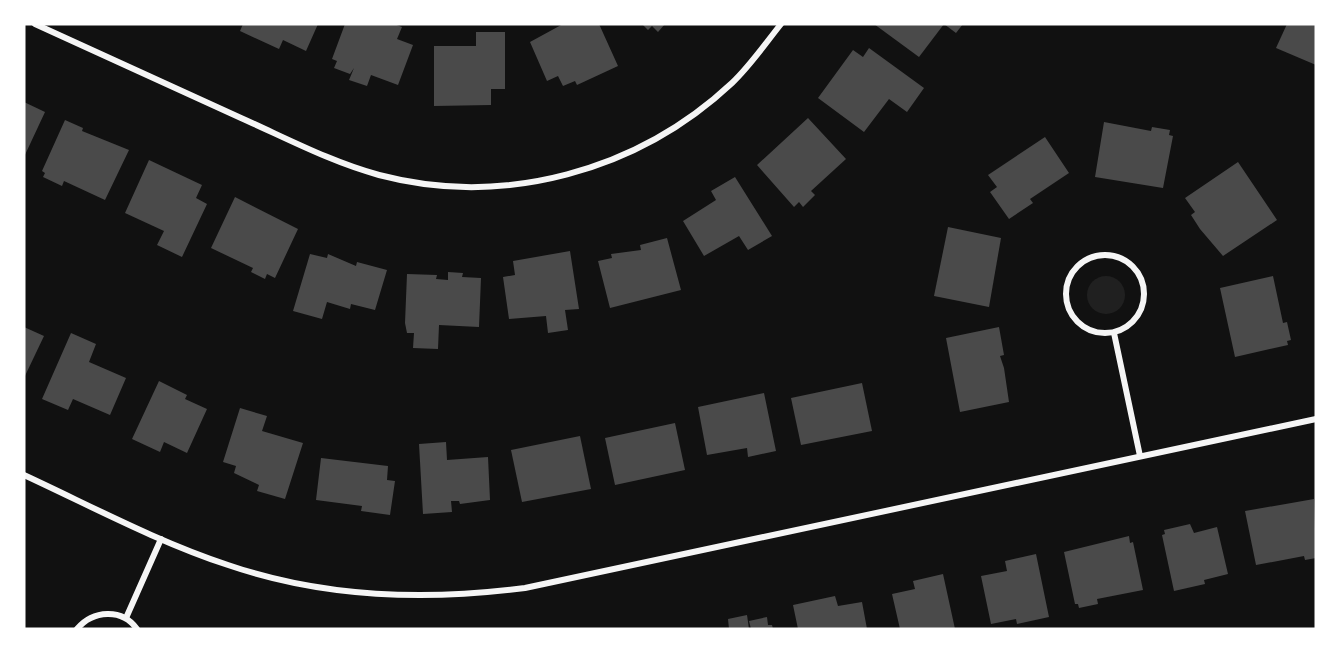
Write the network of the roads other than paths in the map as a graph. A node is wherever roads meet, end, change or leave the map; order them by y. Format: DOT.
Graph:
graph roads {
  1 [pos="35,24"];
  2 [pos="781,24"];
  3 [pos="1114,333"];
  4 [pos="1316,419"];
  5 [pos="1140,456"];
  6 [pos="24,474"];
  7 [pos="161,539"];
  8 [pos="126,618"];
  9 [pos="77,629"];
  10 [pos="136,629"];
  1 -- 2 [label="street"];
  3 -- 3 [label="street"];
  3 -- 5 [label="street"];
  4 -- 5 [label="street"];
  5 -- 7 [label="street"];
  6 -- 7 [label="street"];
  7 -- 8 [label="street"];
  8 -- 9 [label="street"];
  8 -- 10 [label="street"];
}
